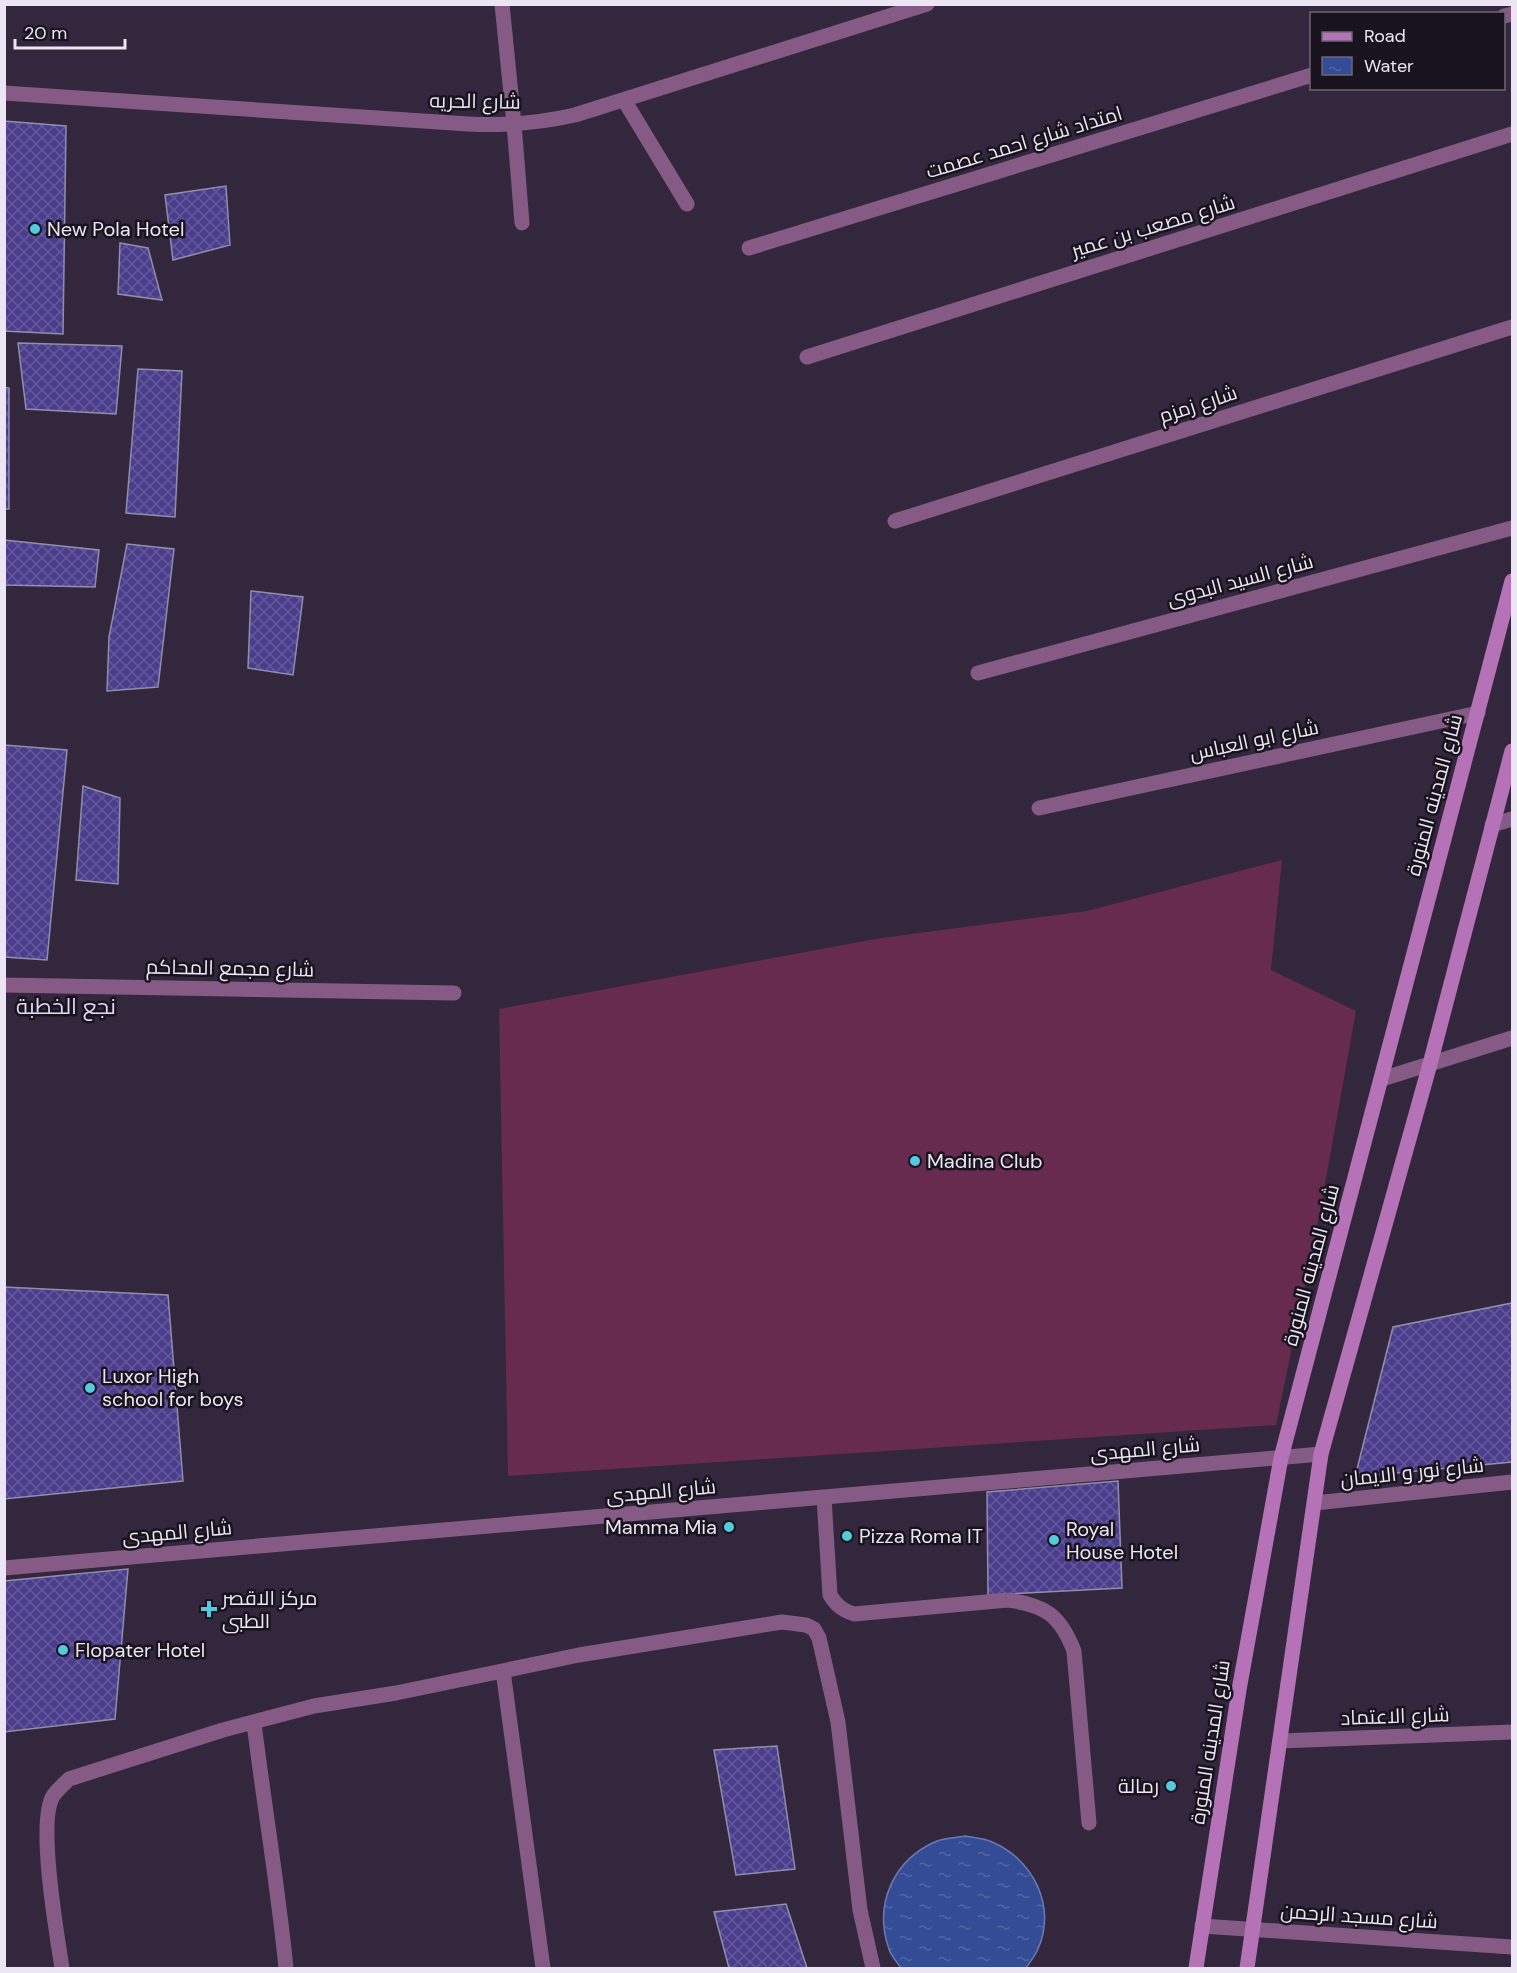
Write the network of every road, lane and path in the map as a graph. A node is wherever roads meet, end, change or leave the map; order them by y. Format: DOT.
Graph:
graph roads {
  1 [pos="502,4"];
  2 [pos="927,4"];
  3 [pos="1310,75"];
  4 [pos="4,93"];
  5 [pos="624,100"];
  6 [pos="514,124"];
  7 [pos="1512,134"];
  8 [pos="687,204"];
  9 [pos="522,223"];
  10 [pos="749,248"];
  11 [pos="1512,327"];
  12 [pos="807,357"];
  13 [pos="895,521"];
  14 [pos="1512,528"];
  15 [pos="1512,581"];
  16 [pos="1508,613"];
  17 [pos="978,673"];
  18 [pos="1478,713"];
  19 [pos="1512,751"];
  20 [pos="1039,808"];
  21 [pos="1512,819"];
  22 [pos="1492,825"];
  23 [pos="4,985"];
  24 [pos="454,993"];
  25 [pos="1512,1038"];
  26 [pos="1430,1064"];
  27 [pos="1382,1079"];
  28 [pos="1322,1454"];
  29 [pos="1281,1458"];
  30 [pos="1512,1482"];
  31 [pos="824,1498"];
  32 [pos="1315,1503"];
  33 [pos="4,1568"];
  34 [pos="503,1671"];
  35 [pos="254,1723"];
  36 [pos="1512,1732"];
  37 [pos="1280,1741"];
  38 [pos="1089,1823"];
  39 [pos="1202,1926"];
  40 [pos="1252,1930"];
  41 [pos="1512,1947"];
  42 [pos="62,1968"];
  43 [pos="286,1968"];
  44 [pos="543,1968"];
  45 [pos="873,1968"];
  46 [pos="1196,1968"];
  47 [pos="1247,1968"];
  1 -- 6 [label="street"];
  2 -- 5 [label="street, شارع الحريه"];
  3 -- 10 [label="street, امتداد شارع احمد عصمت"];
  4 -- 6 [label="street, شارع الحريه"];
  5 -- 6 [label="street, شارع الحريه"];
  5 -- 8 [label="street"];
  6 -- 9 [label="street"];
  7 -- 12 [label="street, شارع مصعب بن عمير"];
  11 -- 13 [label="street, شارع زمزم"];
  14 -- 17 [label="street, شارع السيد البدوى"];
  15 -- 16 [label="main road, شارع المدينه المنورة"];
  16 -- 18 [label="main road, شارع المدينه المنورة"];
  18 -- 20 [label="street, شارع ابو العباس"];
  18 -- 27 [label="main road, شارع المدينه المنورة"];
  19 -- 22 [label="main road"];
  21 -- 22 [label="street"];
  22 -- 26 [label="main road"];
  23 -- 24 [label="street, شارع مجمع المحاكم"];
  25 -- 26 [label="street"];
  26 -- 27 [label="street"];
  26 -- 28 [label="main road"];
  27 -- 29 [label="main road, شارع المدينه المنورة"];
  28 -- 29 [label="street, شارع المهدى"];
  28 -- 32 [label="main road"];
  29 -- 31 [label="street, شارع المهدى"];
  29 -- 39 [label="main road, شارع المدينه المنورة"];
  30 -- 32 [label="street, شارع نور و الايمان"];
  31 -- 33 [label="street, شارع المهدى"];
  31 -- 38 [label="street"];
  32 -- 37 [label="main road"];
  34 -- 35 [label="street"];
  34 -- 44 [label="street"];
  34 -- 45 [label="street"];
  35 -- 42 [label="street"];
  35 -- 43 [label="street"];
  36 -- 37 [label="street, شارع الاعتماد"];
  37 -- 40 [label="main road"];
  39 -- 40 [label="street, شارع مسجد الرحمن"];
  39 -- 46 [label="main road, شارع المدينه المنورة"];
  40 -- 41 [label="street, شارع مسجد الرحمن"];
  40 -- 47 [label="main road"];
}
